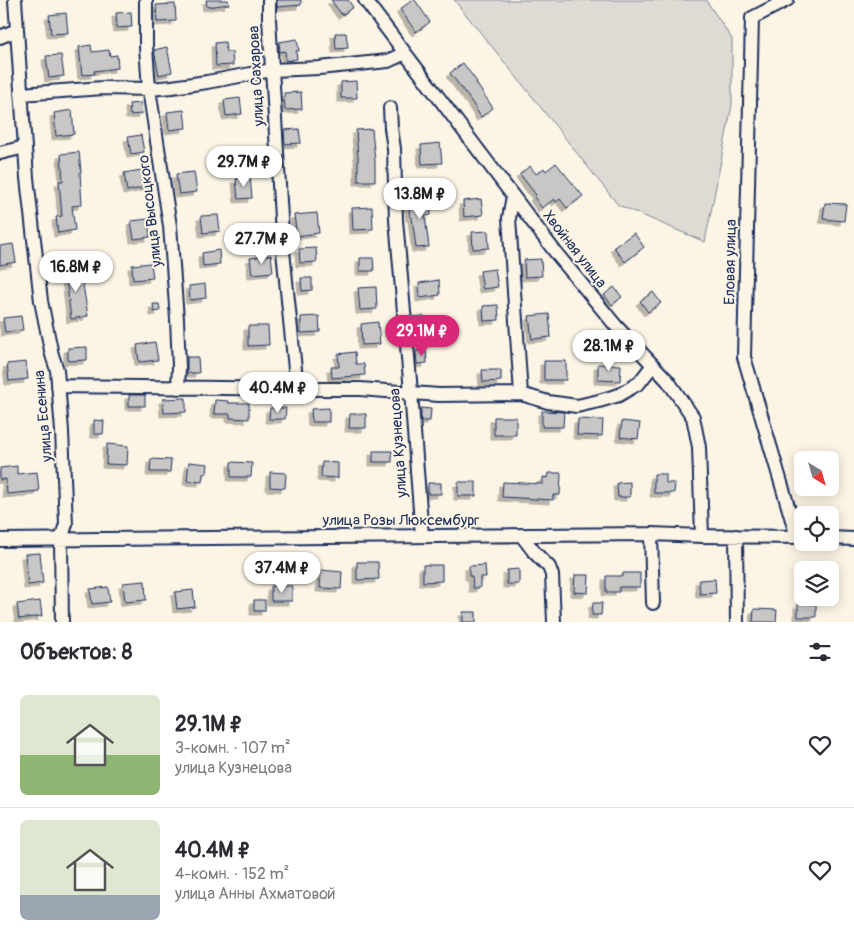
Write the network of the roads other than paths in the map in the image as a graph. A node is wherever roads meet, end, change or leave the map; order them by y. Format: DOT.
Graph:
graph roads {
  1 [pos="15,0"];
  2 [pos="146,0"];
  3 [pos="269,0"];
  4 [pos="365,0"];
  5 [pos="786,0"];
  6 [pos="17,30"];
  7 [pos="0,37"];
  8 [pos="405,53"];
  9 [pos="272,70"];
  10 [pos="150,89"];
  11 [pos="21,94"];
  12 [pos="390,108"];
  13 [pos="25,147"];
  14 [pos="0,153"];
  15 [pos="513,196"];
  16 [pos="654,365"];
  17 [pos="58,386"];
  18 [pos="178,388"];
  19 [pos="297,390"];
  20 [pos="411,392"];
  21 [pos="521,394"];
  22 [pos="794,518"];
  23 [pos="651,534"];
  24 [pos="422,536"];
  25 [pos="522,536"];
  26 [pos="702,536"];
  27 [pos="736,536"];
  28 [pos="794,537"];
  29 [pos="839,538"];
  30 [pos="854,539"];
  31 [pos="0,540"];
  32 [pos="61,540"];
  33 [pos="653,603"];
  34 [pos="62,622"];
  35 [pos="554,622"];
  36 [pos="737,622"];
  1 -- 6 [label="street, улица Есенина"];
  2 -- 10 [label="street, улица Высоцкого"];
  3 -- 9 [label="street, улица Сахарова"];
  4 -- 8 [label="street, Хвойная улица"];
  5 -- 22 [label="street, Еловая улица"];
  6 -- 7 [label="street"];
  6 -- 11 [label="street, улица Есенина"];
  8 -- 9 [label="street"];
  8 -- 15 [label="street, Хвойная улица"];
  9 -- 10 [label="street"];
  9 -- 19 [label="street, улица Сахарова"];
  10 -- 11 [label="street"];
  10 -- 18 [label="street, улица Высоцкого"];
  11 -- 13 [label="street, улица Есенина"];
  12 -- 20 [label="street, улица Кузнецова"];
  13 -- 14 [label="street"];
  13 -- 17 [label="street, улица Есенина"];
  15 -- 16 [label="street, Хвойная улица"];
  15 -- 21 [label="street"];
  16 -- 21 [label="street"];
  16 -- 26 [label="street, Хвойная улица"];
  17 -- 18 [label="street"];
  17 -- 32 [label="street, улица Есенина"];
  18 -- 19 [label="street"];
  19 -- 20 [label="street"];
  20 -- 21 [label="street"];
  20 -- 24 [label="street, улица Кузнецова"];
  23 -- 25 [label="street, улица Розы Люксембург"];
  23 -- 26 [label="street, улица Розы Люксембург"];
  23 -- 33 [label="street"];
  24 -- 25 [label="street, улица Розы Люксембург"];
  24 -- 32 [label="street, улица Розы Люксембург"];
  25 -- 35 [label="street"];
  26 -- 27 [label="street, улица Розы Люксембург"];
  27 -- 28 [label="street, улица Розы Люксембург"];
  27 -- 36 [label="street"];
  29 -- 30 [label="street"];
  31 -- 32 [label="street, улица Розы Люксембург"];
  32 -- 34 [label="street, улица Есенина"];
}
